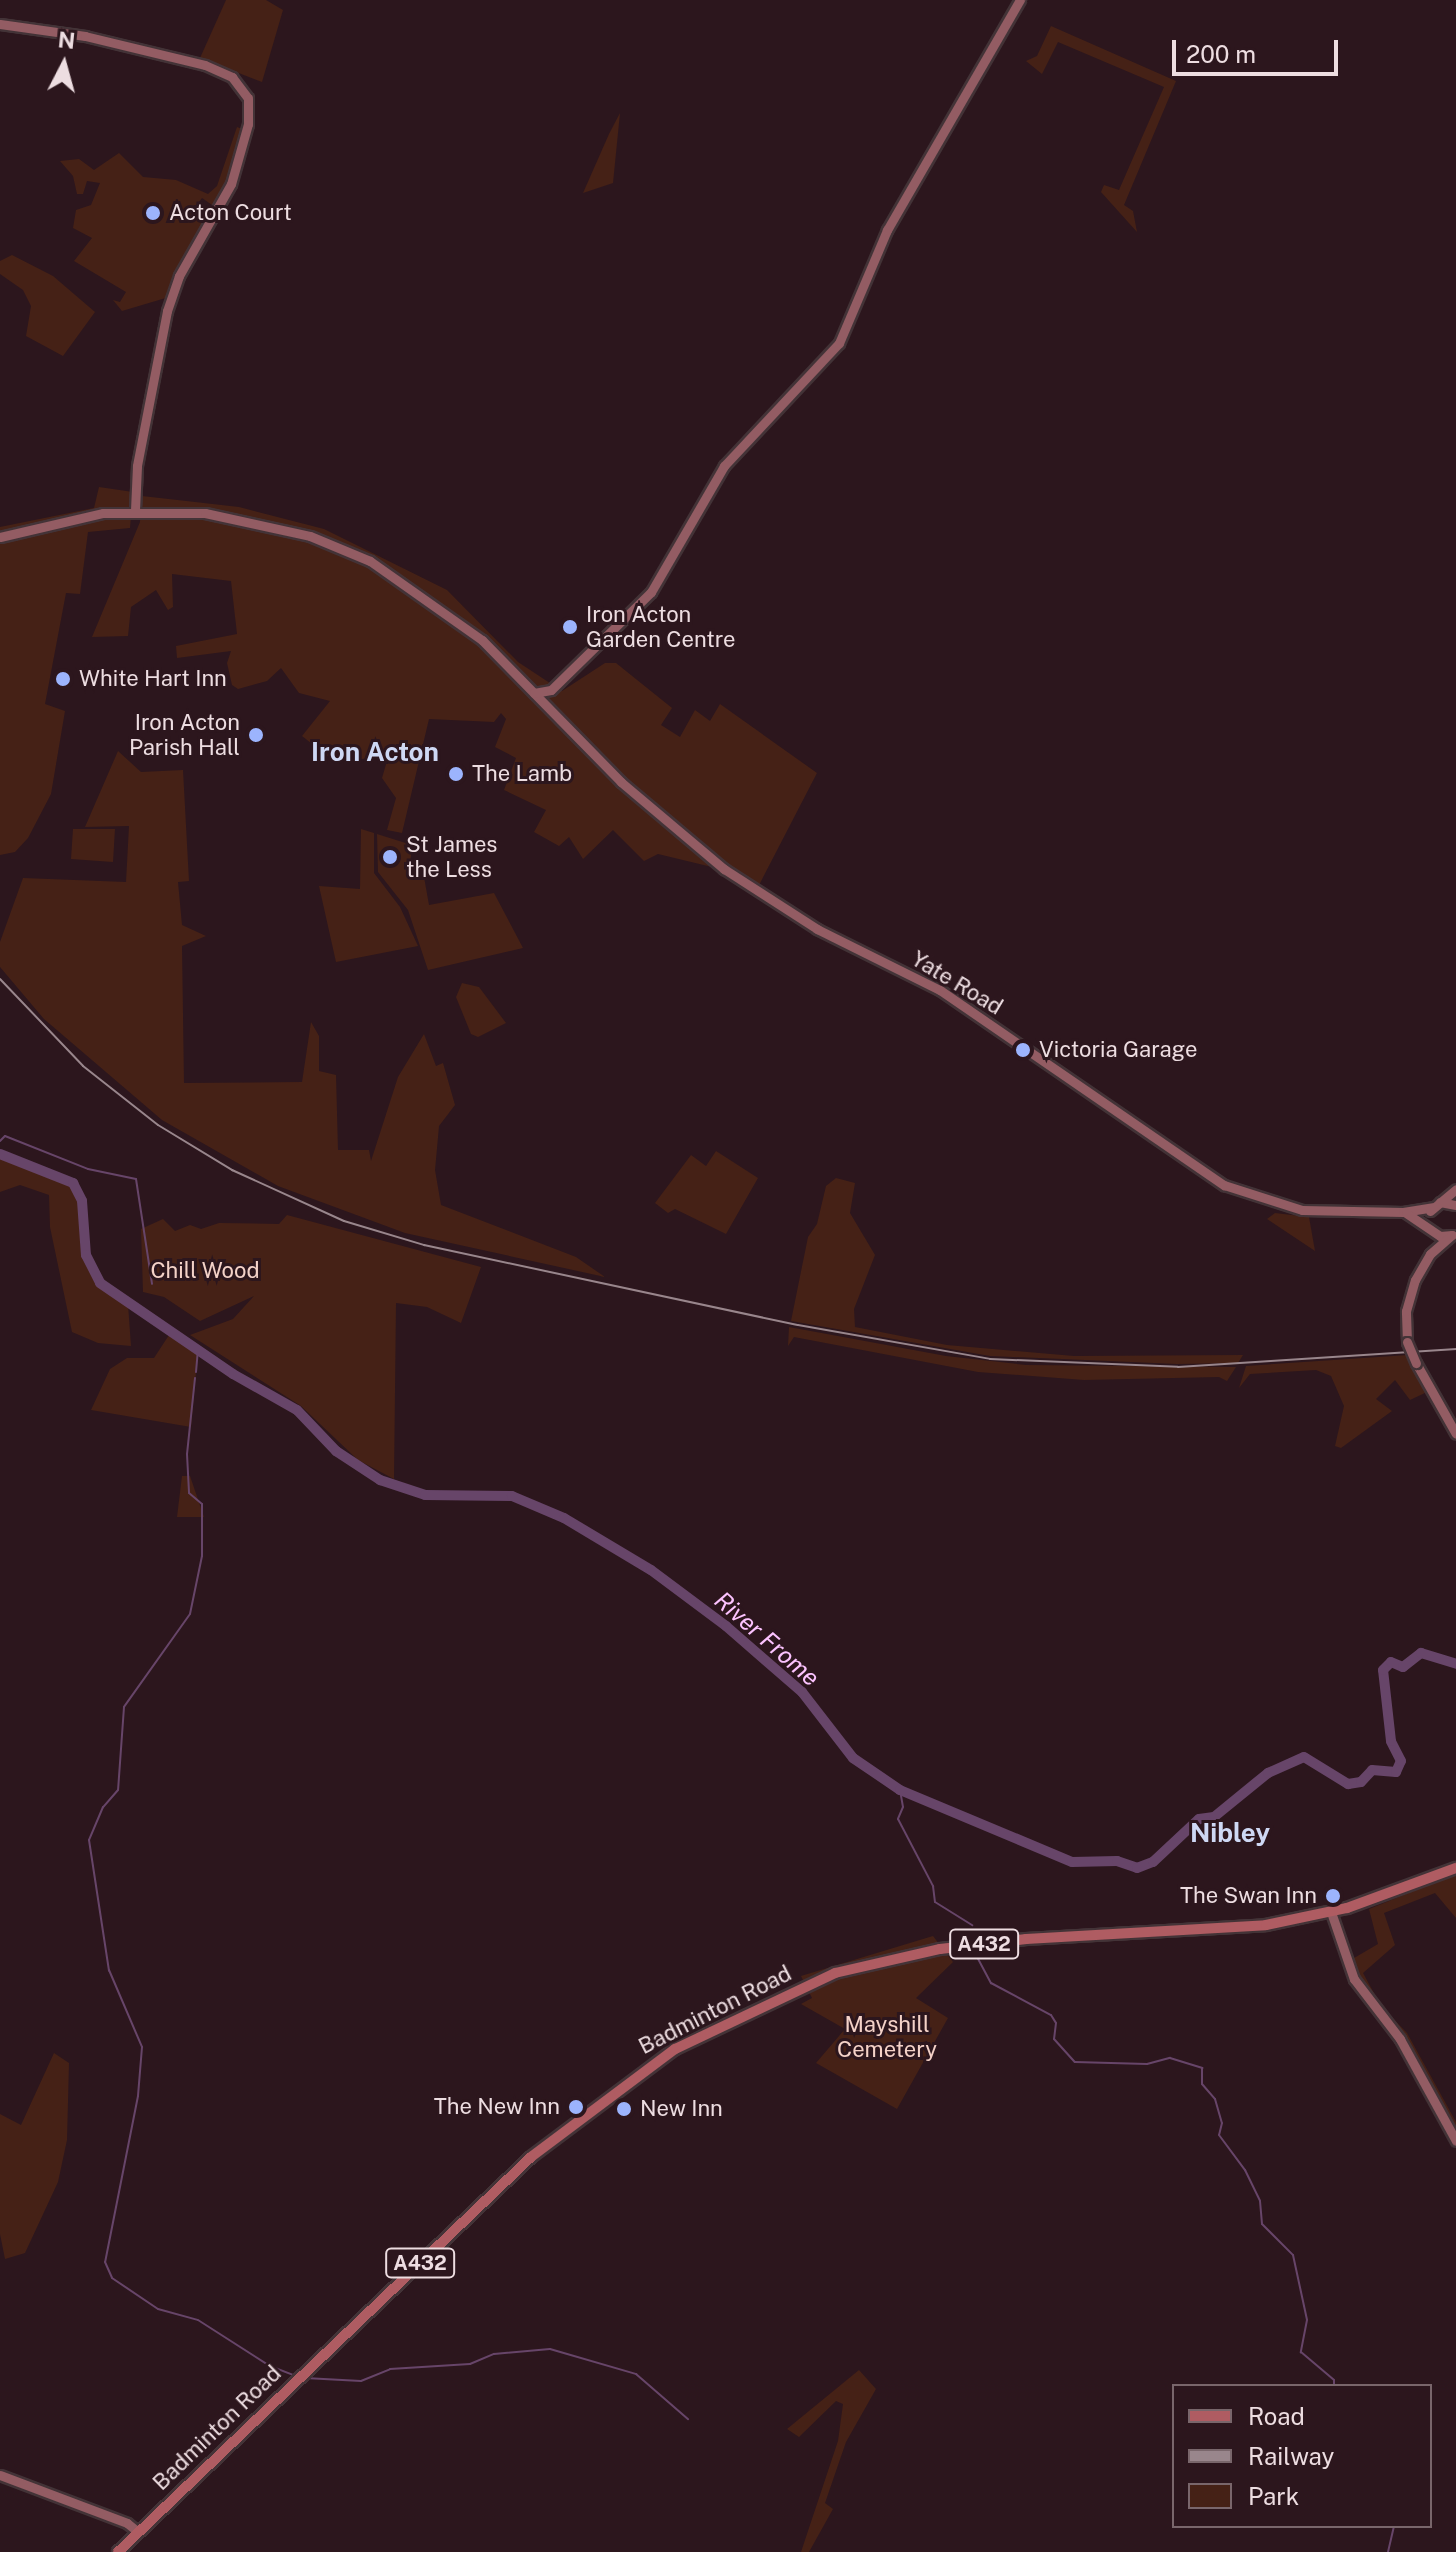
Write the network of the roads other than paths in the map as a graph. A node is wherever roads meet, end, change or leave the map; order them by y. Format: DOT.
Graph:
graph roads {
  1 [pos="1020,0"];
  2 [pos="0,24"];
  3 [pos="135,510"];
  4 [pos="0,537"];
  5 [pos="534,693"];
  6 [pos="1456,1189"];
  7 [pos="1437,1205"];
  8 [pos="1456,1205"];
  9 [pos="1403,1212"];
  10 [pos="1433,1231"];
  11 [pos="1454,1234"];
  12 [pos="1430,1254"];
  13 [pos="1456,1434"];
  14 [pos="1456,1868"];
  15 [pos="1331,1912"];
  16 [pos="1456,2141"];
  17 [pos="0,2475"];
  18 [pos="138,2532"];
  19 [pos="118,2552"];
  1 -- 5 [label="main road"];
  2 -- 3 [label="main road"];
  3 -- 4 [label="main road, Yate Road"];
  3 -- 5 [label="main road, Yate Road"];
  5 -- 9 [label="main road, Yate Road"];
  6 -- 7 [label="main road"];
  7 -- 8 [label="main road"];
  7 -- 9 [label="main road, Yate Road"];
  7 -- 10 [label="main road"];
  9 -- 10 [label="main road, Yate Road"];
  10 -- 11 [label="main road"];
  10 -- 12 [label="main road"];
  11 -- 12 [label="main road"];
  12 -- 13 [label="main road, bridge"];
  14 -- 15 [label="main road, Badminton Road / A432"];
  15 -- 16 [label="main road"];
  15 -- 18 [label="main road, Badminton Road / A432"];
  17 -- 18 [label="main road"];
  18 -- 19 [label="main road, Badminton Road / A432"];
}
